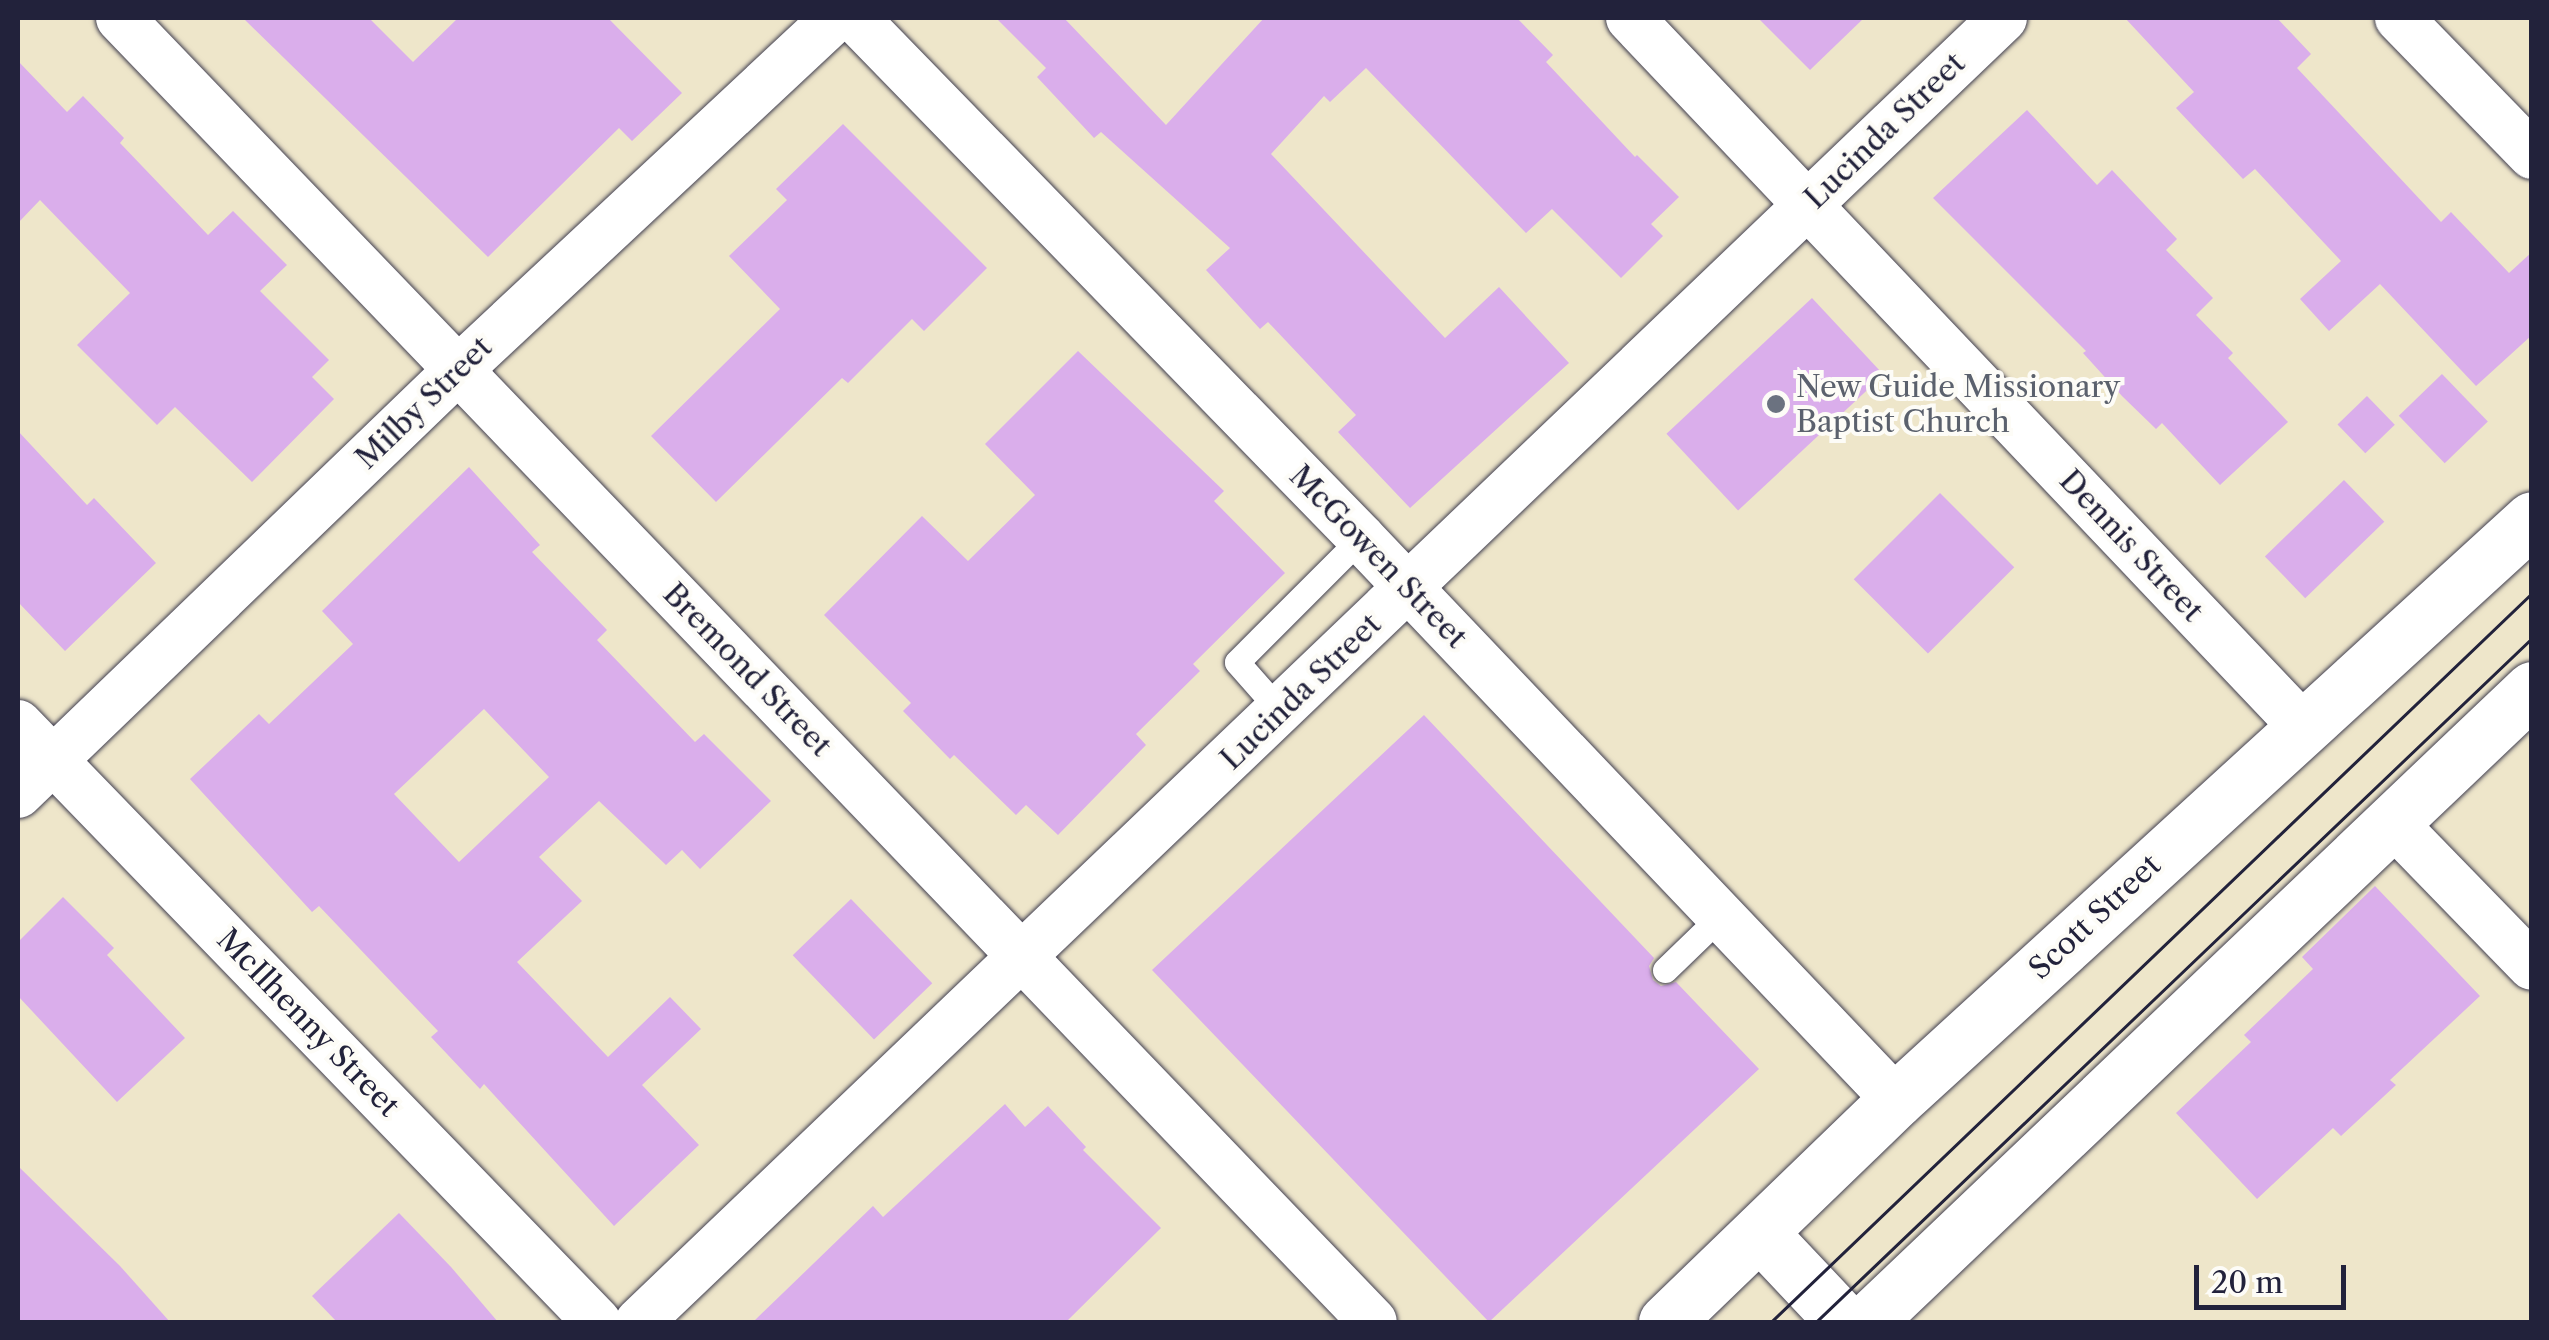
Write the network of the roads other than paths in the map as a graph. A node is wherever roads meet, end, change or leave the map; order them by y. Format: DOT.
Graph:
graph roads {
  1 [pos="120,18"];
  2 [pos="835,18"];
  3 [pos="855,18"];
  4 [pos="1630,18"];
  5 [pos="2004,18"];
  6 [pos="2400,18"];
  7 [pos="2532,155"];
  8 [pos="1809,205"];
  9 [pos="459,369"];
  10 [pos="2532,519"];
  11 [pos="1361,538"];
  12 [pos="1409,588"];
  13 [pos="2532,689"];
  14 [pos="1280,711"];
  15 [pos="18,724"];
  16 [pos="2302,726"];
  17 [pos="52,761"];
  18 [pos="18,794"];
  19 [pos="2393,822"];
  20 [pos="1721,916"];
  21 [pos="1022,958"];
  22 [pos="2532,966"];
  23 [pos="1665,970"];
  24 [pos="1896,1100"];
  25 [pos="1760,1234"];
  26 [pos="598,1322"];
  27 [pos="639,1322"];
  28 [pos="1373,1322"];
  29 [pos="1666,1322"];
  30 [pos="1844,1322"];
  31 [pos="1867,1322"];
  1 -- 9 [label="street, Bremond Street"];
  2 -- 9 [label="street, Milby Street"];
  3 -- 11 [label="street, McGowen Street"];
  4 -- 8 [label="street, Dennis Street"];
  5 -- 8 [label="street, Lucinda Street"];
  6 -- 7 [label="street"];
  8 -- 12 [label="street, Lucinda Street"];
  8 -- 16 [label="street, Dennis Street"];
  9 -- 17 [label="street, Milby Street"];
  9 -- 21 [label="street, Bremond Street"];
  10 -- 16 [label="main road, Scott Street"];
  11 -- 12 [label="street, McGowen Street"];
  11 -- 14 [label="lane"];
  12 -- 14 [label="street, Lucinda Street"];
  12 -- 20 [label="street, McGowen Street"];
  13 -- 19 [label="main road"];
  14 -- 21 [label="street, Lucinda Street"];
  15 -- 17 [label="street, McIlhenny Street"];
  16 -- 24 [label="main road, Scott Street"];
  17 -- 18 [label="street, Milby Street"];
  17 -- 26 [label="street, McIlhenny Street"];
  19 -- 22 [label="street"];
  19 -- 31 [label="main road"];
  20 -- 23 [label="lane"];
  20 -- 24 [label="street, McGowen Street"];
  21 -- 27 [label="street, Lucinda Street"];
  21 -- 28 [label="street, Bremond Street"];
  24 -- 25 [label="main road, Scott Street"];
  25 -- 29 [label="main road, Scott Street"];
  25 -- 30 [label="main road"];
}
